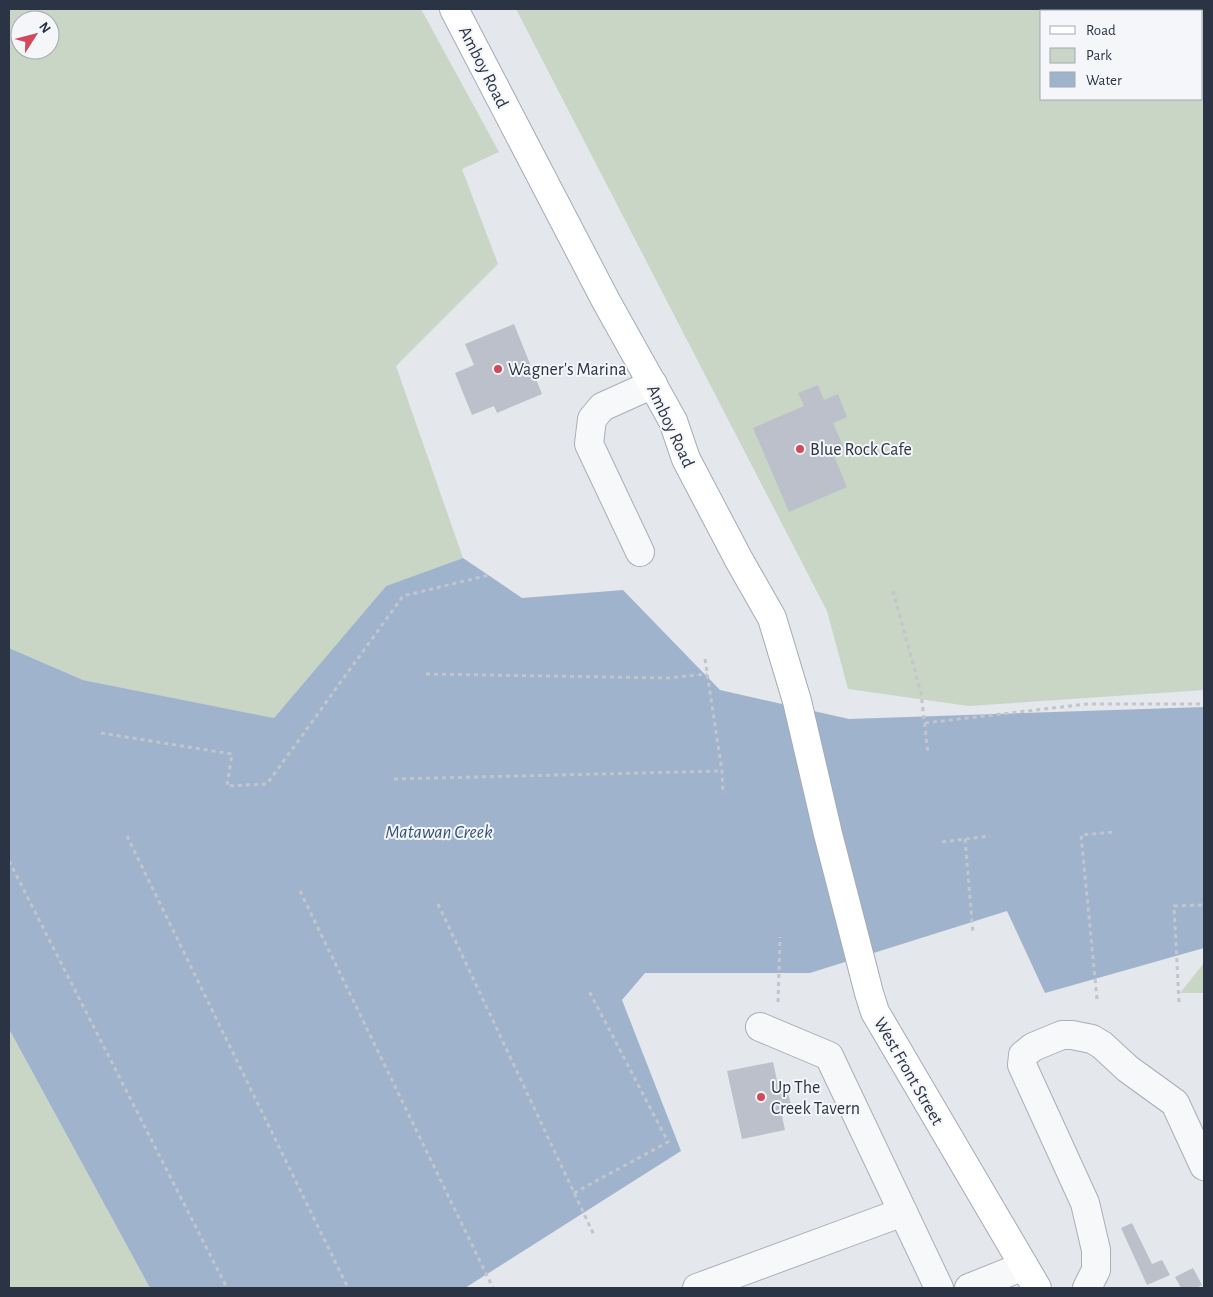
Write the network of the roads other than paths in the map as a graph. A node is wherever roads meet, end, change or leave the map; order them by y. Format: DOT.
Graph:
graph roads {
  1 [pos="454,9"];
  2 [pos="652,384"];
  3 [pos="640,552"];
  4 [pos="828,834"];
  5 [pos="760,1027"];
  6 [pos="1204,1166"];
  7 [pos="902,1212"];
  8 [pos="1030,1277"];
  9 [pos="697,1288"];
  10 [pos="939,1288"];
  11 [pos="969,1288"];
  12 [pos="1087,1288"];
  1 -- 2 [label="main road, Amboy Road"];
  2 -- 3 [label="lane"];
  2 -- 4 [label="main road, Amboy Road"];
  4 -- 8 [label="main road, West Front Street"];
  5 -- 7 [label="lane"];
  6 -- 12 [label="lane"];
  7 -- 9 [label="lane"];
  7 -- 10 [label="lane"];
  8 -- 11 [label="lane"];
}
